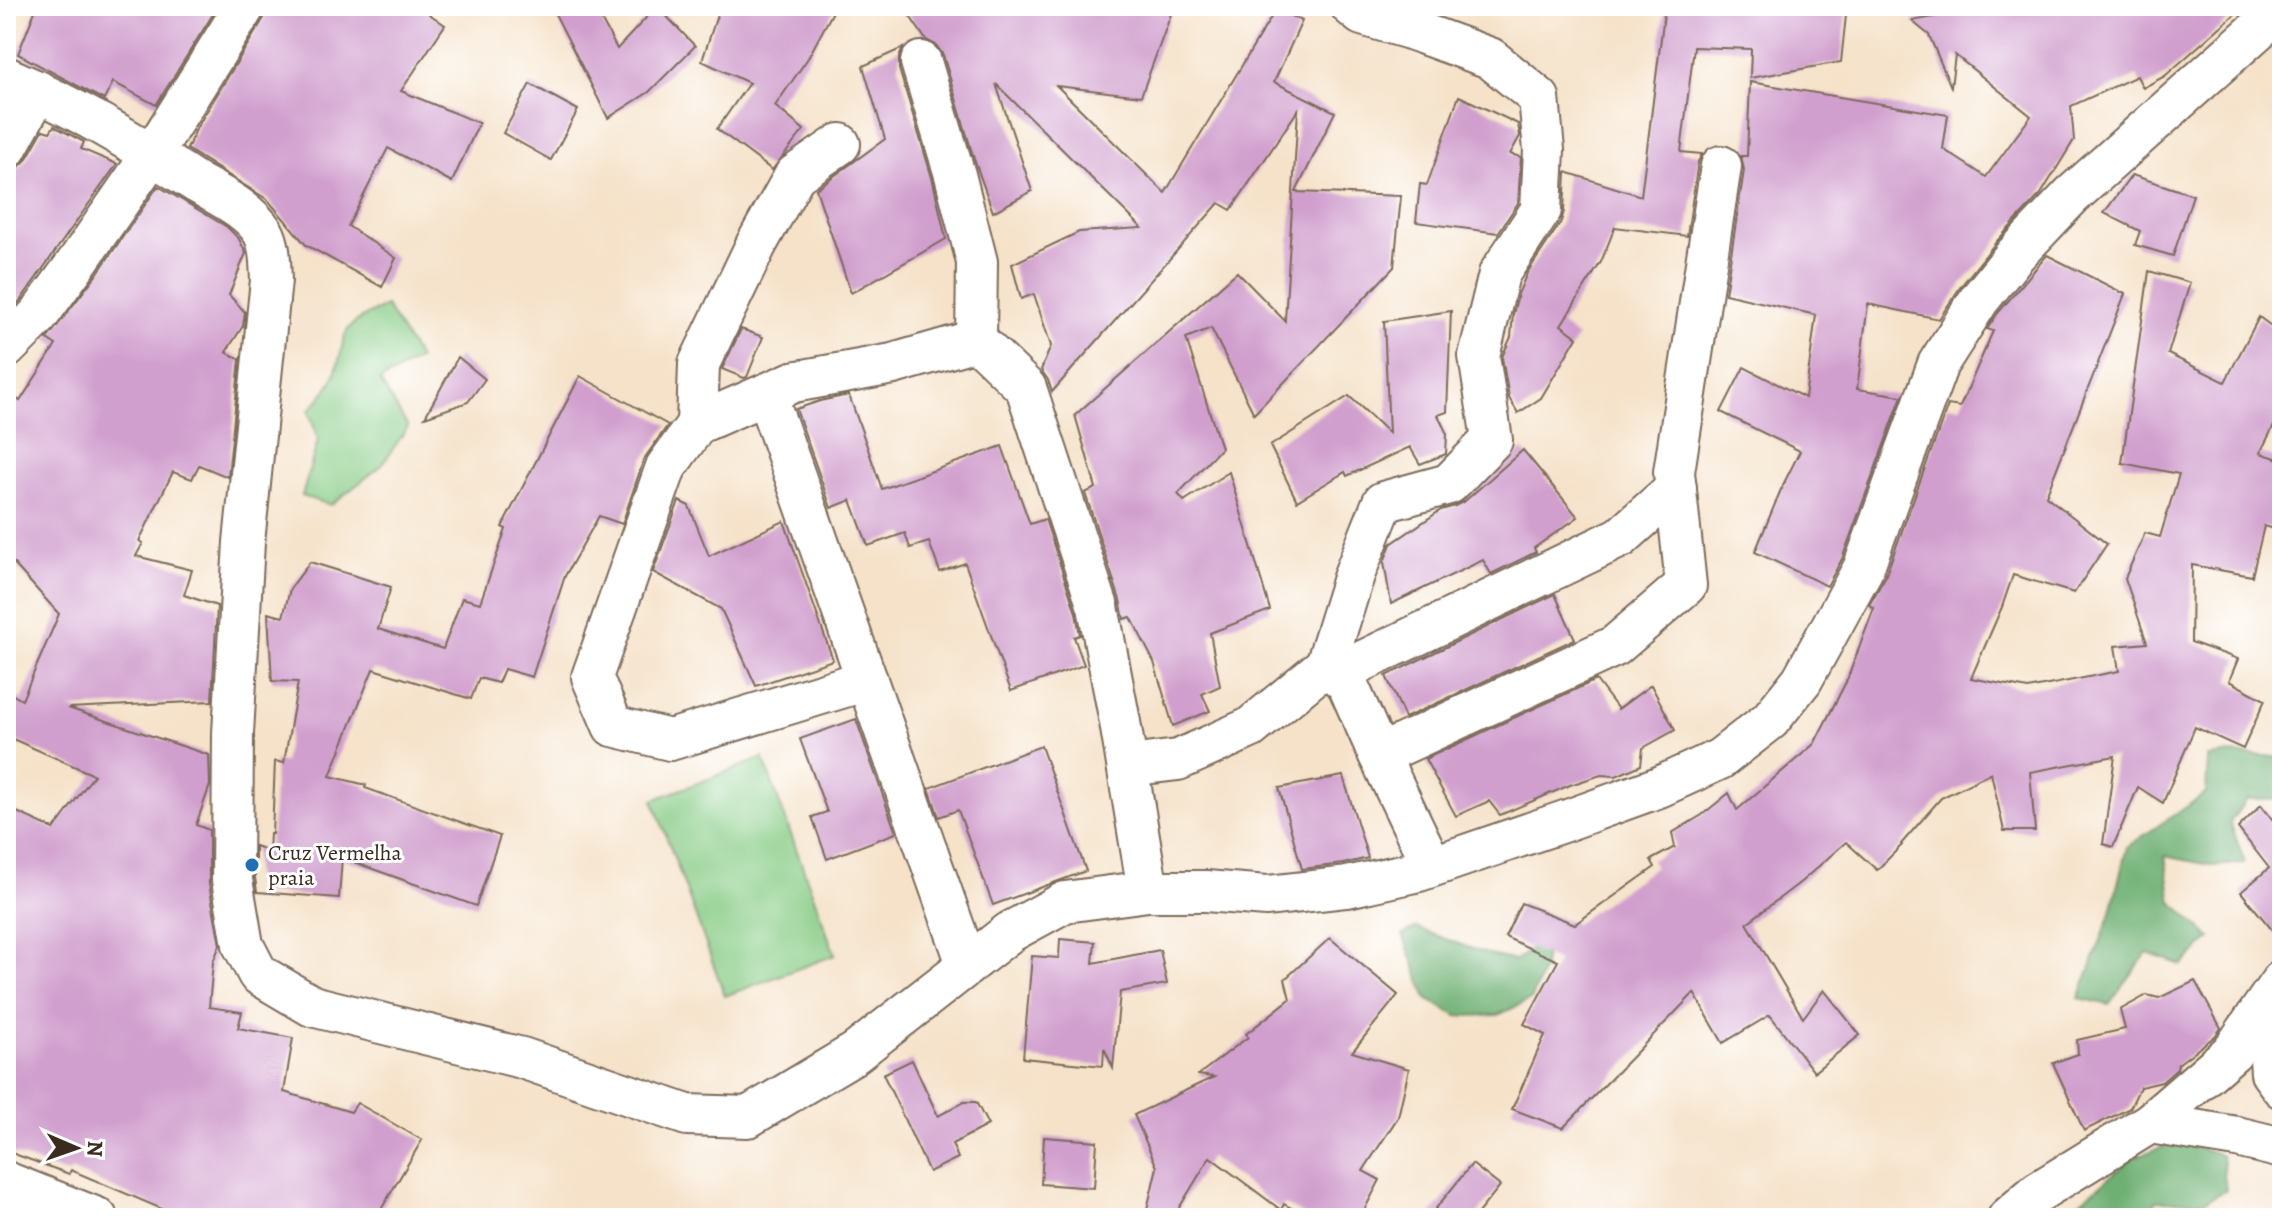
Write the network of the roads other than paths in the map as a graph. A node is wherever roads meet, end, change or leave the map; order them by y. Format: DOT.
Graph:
graph roads {
  1 [pos="245,6"];
  2 [pos="1351,6"];
  3 [pos="2278,25"];
  4 [pos="921,62"];
  5 [pos="22,84"];
  6 [pos="840,144"];
  7 [pos="6,149"];
  8 [pos="153,153"];
  9 [pos="1721,166"];
  10 [pos="976,340"];
  11 [pos="6,348"];
  12 [pos="766,394"];
  13 [pos="697,424"];
  14 [pos="1676,488"];
  15 [pos="1331,669"];
  16 [pos="867,680"];
  17 [pos="1379,755"];
  18 [pos="1128,766"];
  19 [pos="1432,866"];
  20 [pos="1148,891"];
  21 [pos="967,964"];
  22 [pos="2279,984"];
  23 [pos="2282,1088"];
  24 [pos="2150,1123"];
  25 [pos="2282,1148"];
  26 [pos="6,1182"];
  27 [pos="97,1218"];
  28 [pos="2008,1218"];
  1 -- 8 [label="street"];
  2 -- 15 [label="street"];
  3 -- 19 [label="street"];
  4 -- 10 [label="street"];
  5 -- 7 [label="street"];
  5 -- 8 [label="street"];
  6 -- 13 [label="street"];
  8 -- 11 [label="street"];
  8 -- 21 [label="street"];
  9 -- 14 [label="street"];
  10 -- 12 [label="street"];
  10 -- 18 [label="street"];
  12 -- 13 [label="street"];
  12 -- 16 [label="street"];
  13 -- 16 [label="street"];
  14 -- 15 [label="street"];
  14 -- 17 [label="street"];
  15 -- 17 [label="street"];
  15 -- 18 [label="street"];
  16 -- 21 [label="street"];
  17 -- 19 [label="street"];
  18 -- 20 [label="street"];
  19 -- 20 [label="street"];
  20 -- 21 [label="street"];
  22 -- 23 [label="street"];
  22 -- 24 [label="street"];
  24 -- 25 [label="street"];
  24 -- 28 [label="street"];
  26 -- 27 [label="street"];
}
